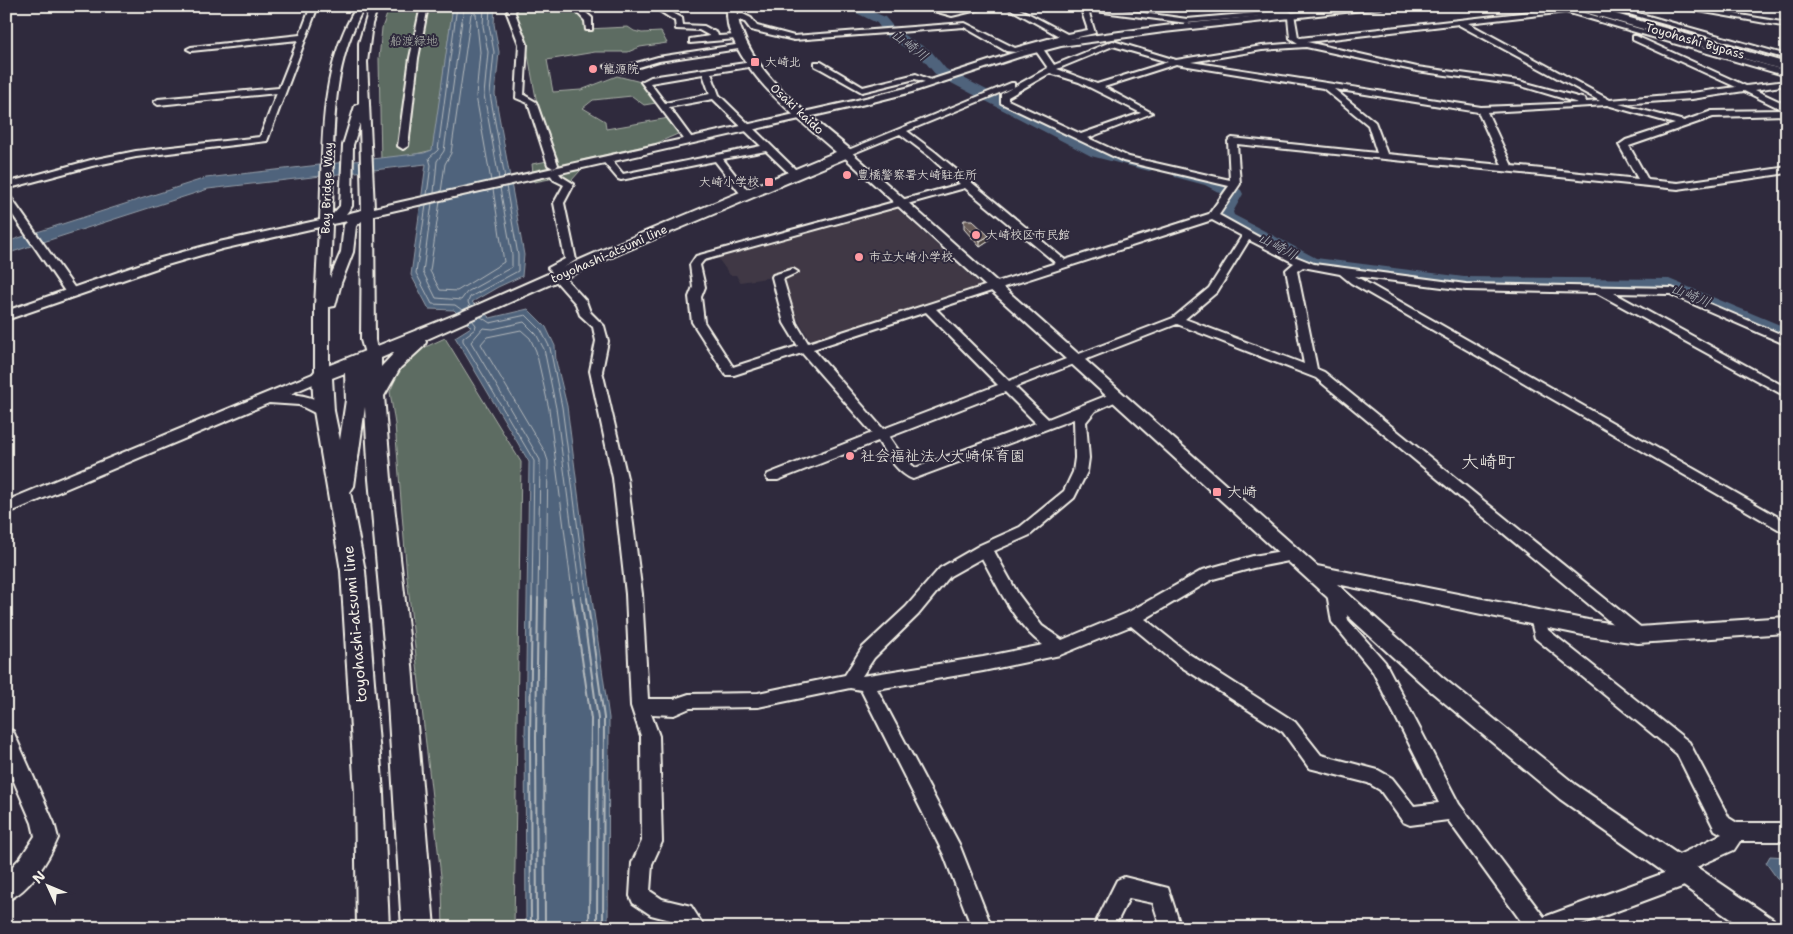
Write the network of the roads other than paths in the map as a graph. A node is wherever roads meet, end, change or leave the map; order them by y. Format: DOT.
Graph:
graph roads {
  1 [pos="314,6"];
  2 [pos="360,6"];
  3 [pos="374,6"];
  4 [pos="425,6"];
  5 [pos="513,6"];
  6 [pos="574,6"];
  7 [pos="655,6"];
  8 [pos="991,6"];
  9 [pos="1008,6"];
  10 [pos="1269,6"];
  11 [pos="1381,6"];
  12 [pos="1553,6"];
  13 [pos="1587,6"];
  14 [pos="1604,6"];
  15 [pos="1674,6"];
  16 [pos="1717,6"];
  17 [pos="1777,6"];
  18 [pos="1082,7"];
  19 [pos="1571,8"];
  20 [pos="729,9"];
  21 [pos="1690,9"];
  22 [pos="1787,10"];
  23 [pos="938,11"];
  24 [pos="1289,14"];
  25 [pos="1637,16"];
  26 [pos="1602,21"];
  27 [pos="1462,23"];
  28 [pos="1787,25"];
  29 [pos="589,28"];
  30 [pos="1066,36"];
  31 [pos="304,37"];
  32 [pos="714,39"];
  33 [pos="693,41"];
  34 [pos="739,41"];
  35 [pos="1297,41"];
  36 [pos="1307,44"];
  37 [pos="1038,47"];
  38 [pos="191,49"];
  39 [pos="1787,57"];
  40 [pos="1176,62"];
  41 [pos="1787,63"];
  42 [pos="752,64"];
  43 [pos="818,64"];
  44 [pos="609,66"];
  45 [pos="1787,67"];
  46 [pos="1053,69"];
  47 [pos="706,71"];
  48 [pos="1787,74"];
  49 [pos="932,82"];
  50 [pos="1787,83"];
  51 [pos="1325,86"];
  52 [pos="1095,87"];
  53 [pos="1746,89"];
  54 [pos="283,90"];
  55 [pos="715,96"];
  56 [pos="363,98"];
  57 [pos="1608,101"];
  58 [pos="158,102"];
  59 [pos="1596,102"];
  60 [pos="663,106"];
  61 [pos="1481,110"];
  62 [pos="1787,110"];
  63 [pos="803,115"];
  64 [pos="1683,123"];
  65 [pos="746,128"];
  66 [pos="900,131"];
  67 [pos="1081,137"];
  68 [pos="690,141"];
  69 [pos="403,146"];
  70 [pos="766,148"];
  71 [pos="846,153"];
  72 [pos="1383,156"];
  73 [pos="367,158"];
  74 [pos="717,158"];
  75 [pos="606,160"];
  76 [pos="347,161"];
  77 [pos="554,170"];
  78 [pos="1508,170"];
  79 [pos="1787,170"];
  80 [pos="367,172"];
  81 [pos="347,174"];
  82 [pos="795,174"];
  83 [pos="1645,183"];
  84 [pos="967,185"];
  85 [pos="6,186"];
  86 [pos="1231,188"];
  87 [pos="746,195"];
  88 [pos="6,197"];
  89 [pos="367,197"];
  90 [pos="413,202"];
  91 [pos="902,204"];
  92 [pos="326,207"];
  93 [pos="368,212"];
  94 [pos="1213,216"];
  95 [pos="325,223"];
  96 [pos="368,228"];
  97 [pos="30,232"];
  98 [pos="274,234"];
  99 [pos="1247,236"];
  100 [pos="324,248"];
  101 [pos="1063,264"];
  102 [pos="1300,264"];
  103 [pos="793,272"];
  104 [pos="1345,273"];
  105 [pos="560,276"];
  106 [pos="994,287"];
  107 [pos="1597,289"];
  108 [pos="72,293"];
  109 [pos="928,308"];
  110 [pos="6,316"];
  111 [pos="322,318"];
  112 [pos="1177,320"];
  113 [pos="438,328"];
  114 [pos="1787,341"];
  115 [pos="805,348"];
  116 [pos="371,354"];
  117 [pos="1076,360"];
  118 [pos="1311,371"];
  119 [pos="322,375"];
  120 [pos="1008,386"];
  121 [pos="1787,393"];
  122 [pos="375,394"];
  123 [pos="1117,396"];
  124 [pos="264,400"];
  125 [pos="1090,408"];
  126 [pos="324,411"];
  127 [pos="1046,425"];
  128 [pos="880,434"];
  129 [pos="773,477"];
  130 [pos="340,501"];
  131 [pos="6,508"];
  132 [pos="1787,529"];
  133 [pos="985,549"];
  134 [pos="1294,555"];
  135 [pos="1311,571"];
  136 [pos="1335,593"];
  137 [pos="1133,618"];
  138 [pos="1538,618"];
  139 [pos="1787,625"];
  140 [pos="1638,635"];
  141 [pos="1060,648"];
  142 [pos="858,683"];
  143 [pos="640,706"];
  144 [pos="6,738"];
  145 [pos="1452,810"];
  146 [pos="1735,832"];
  147 [pos="1787,832"];
  148 [pos="1681,871"];
  149 [pos="6,889"];
  150 [pos="373,928"];
  151 [pos="418,928"];
  152 [pos="695,928"];
  153 [pos="982,928"];
  154 [pos="1103,928"];
  155 [pos="1171,928"];
  156 [pos="1541,928"];
  157 [pos="1764,928"];
  1 -- 31 [label="street"];
  2 -- 92 [label="street, Bay Bridge Way"];
  3 -- 56 [label="street"];
  4 -- 69 [label="street"];
  5 -- 77 [label="street"];
  6 -- 29 [label="street"];
  7 -- 32 [label="street"];
  8 -- 23 [label="street"];
  9 -- 30 [label="street"];
  10 -- 24 [label="street"];
  11 -- 24 [label="street"];
  12 -- 19 [label="street"];
  13 -- 41 [label="highway, Toyohashi Bypass"];
  14 -- 25 [label="street"];
  15 -- 21 [label="street"];
  16 -- 21 [label="street"];
  17 -- 22 [label="street"];
  18 -- 24 [label="street"];
  18 -- 30 [label="street"];
  19 -- 26 [label="street"];
  19 -- 27 [label="street"];
  19 -- 45 [label="highway, Toyohashi Bypass"];
  20 -- 34 [label="main road, Osaki kaido"];
  20 -- 37 [label="street"];
  21 -- 25 [label="street"];
  21 -- 28 [label="street"];
  24 -- 35 [label="street"];
  24 -- 37 [label="street"];
  25 -- 39 [label="street"];
  26 -- 48 [label="street"];
  26 -- 53 [label="street"];
  27 -- 35 [label="street"];
  27 -- 57 [label="street"];
  30 -- 37 [label="street"];
  31 -- 38 [label="street"];
  31 -- 54 [label="street"];
  32 -- 33 [label="street"];
  32 -- 34 [label="street"];
  34 -- 42 [label="main road, Osaki kaido"];
  34 -- 44 [label="street"];
  35 -- 36 [label="street"];
  36 -- 40 [label="street"];
  36 -- 59 [label="street"];
  37 -- 46 [label="street"];
  37 -- 49 [label="street"];
  40 -- 46 [label="street"];
  40 -- 51 [label="street"];
  40 -- 52 [label="street"];
  42 -- 47 [label="street"];
  42 -- 63 [label="main road, Osaki kaido"];
  43 -- 49 [label="street"];
  46 -- 52 [label="street"];
  46 -- 66 [label="street"];
  46 -- 67 [label="street"];
  47 -- 55 [label="street"];
  47 -- 60 [label="street"];
  49 -- 63 [label="street"];
  50 -- 53 [label="street"];
  51 -- 61 [label="street"];
  51 -- 72 [label="street"];
  52 -- 67 [label="street"];
  53 -- 57 [label="street"];
  53 -- 62 [label="street"];
  54 -- 58 [label="street"];
  54 -- 85 [label="street"];
  55 -- 60 [label="street"];
  55 -- 65 [label="street"];
  56 -- 73 [label="street"];
  56 -- 76 [label="street"];
  57 -- 59 [label="street"];
  59 -- 61 [label="street"];
  59 -- 64 [label="street"];
  60 -- 68 [label="street"];
  61 -- 78 [label="street"];
  62 -- 64 [label="street"];
  63 -- 65 [label="street"];
  63 -- 71 [label="main road, Osaki kaido"];
  64 -- 83 [label="street"];
  65 -- 68 [label="street"];
  65 -- 70 [label="street"];
  66 -- 71 [label="street"];
  66 -- 84 [label="street"];
  67 -- 86 [label="street"];
  68 -- 75 [label="street"];
  70 -- 74 [label="street"];
  70 -- 82 [label="street"];
  71 -- 82 [label="main road, toyohashi-atsumi line"];
  71 -- 91 [label="street"];
  72 -- 78 [label="street"];
  72 -- 86 [label="street"];
  73 -- 80 [label="street"];
  74 -- 75 [label="street"];
  74 -- 87 [label="street"];
  75 -- 90 [label="street"];
  76 -- 81 [label="street"];
  77 -- 105 [label="street"];
  78 -- 83 [label="street"];
  79 -- 83 [label="street"];
  80 -- 89 [label="street"];
  81 -- 95 [label="street"];
  82 -- 87 [label="main road, toyohashi-atsumi line"];
  84 -- 91 [label="street"];
  84 -- 101 [label="street"];
  86 -- 94 [label="street"];
  87 -- 105 [label="main road, toyohashi-atsumi line"];
  88 -- 97 [label="street"];
  89 -- 90 [label="street"];
  89 -- 93 [label="street"];
  90 -- 93 [label="street"];
  90 -- 96 [label="street"];
  91 -- 106 [label="street"];
  91 -- 115 [label="street"];
  92 -- 95 [label="street, Bay Bridge Way"];
  92 -- 98 [label="street"];
  93 -- 95 [label="street"];
  93 -- 96 [label="street"];
  93 -- 111 [label="street"];
  94 -- 99 [label="street"];
  94 -- 101 [label="street"];
  95 -- 98 [label="street"];
  95 -- 100 [label="street, Bay Bridge Way"];
  96 -- 116 [label="street"];
  97 -- 108 [label="street"];
  98 -- 100 [label="street"];
  98 -- 108 [label="street"];
  99 -- 102 [label="street"];
  99 -- 112 [label="street"];
  100 -- 111 [label="street, Bay Bridge Way"];
  101 -- 106 [label="street"];
  102 -- 104 [label="street"];
  102 -- 118 [label="street"];
  103 -- 115 [label="street"];
  104 -- 107 [label="street"];
  104 -- 132 [label="street"];
  105 -- 113 [label="main road, toyohashi-atsumi line"];
  105 -- 143 [label="street"];
  106 -- 109 [label="street"];
  106 -- 117 [label="street"];
  107 -- 114 [label="street"];
  107 -- 121 [label="street"];
  108 -- 110 [label="street"];
  109 -- 115 [label="street"];
  109 -- 120 [label="street"];
  111 -- 119 [label="street, Bay Bridge Way"];
  112 -- 117 [label="street"];
  112 -- 118 [label="street"];
  113 -- 116 [label="main road, toyohashi-atsumi line"];
  113 -- 122 [label="main road"];
  115 -- 128 [label="street"];
  116 -- 119 [label="main road, toyohashi-atsumi line"];
  116 -- 122 [label="main road"];
  116 -- 130 [label="main road"];
  117 -- 120 [label="street"];
  117 -- 123 [label="street"];
  118 -- 140 [label="street"];
  119 -- 124 [label="street"];
  119 -- 126 [label="main road, toyohashi-atsumi line"];
  120 -- 127 [label="street"];
  120 -- 128 [label="street"];
  122 -- 151 [label="main road"];
  123 -- 125 [label="street"];
  123 -- 134 [label="street"];
  124 -- 126 [label="street"];
  124 -- 131 [label="street"];
  125 -- 127 [label="street"];
  125 -- 133 [label="street"];
  126 -- 130 [label="main road, toyohashi-atsumi line"];
  127 -- 128 [label="street"];
  128 -- 129 [label="street"];
  130 -- 150 [label="main road, toyohashi-atsumi line"];
  133 -- 141 [label="street"];
  133 -- 142 [label="street"];
  134 -- 135 [label="street"];
  134 -- 137 [label="street"];
  135 -- 136 [label="street"];
  135 -- 138 [label="street"];
  136 -- 145 [label="street"];
  136 -- 148 [label="street"];
  137 -- 141 [label="street"];
  137 -- 145 [label="street"];
  138 -- 140 [label="street"];
  138 -- 146 [label="street"];
  139 -- 140 [label="street"];
  141 -- 142 [label="street"];
  142 -- 143 [label="street"];
  142 -- 153 [label="street"];
  143 -- 152 [label="street"];
  144 -- 149 [label="street"];
  145 -- 156 [label="street"];
  146 -- 147 [label="street"];
  146 -- 148 [label="street"];
  148 -- 156 [label="street"];
  148 -- 157 [label="street"];
  154 -- 155 [label="street"];
}
